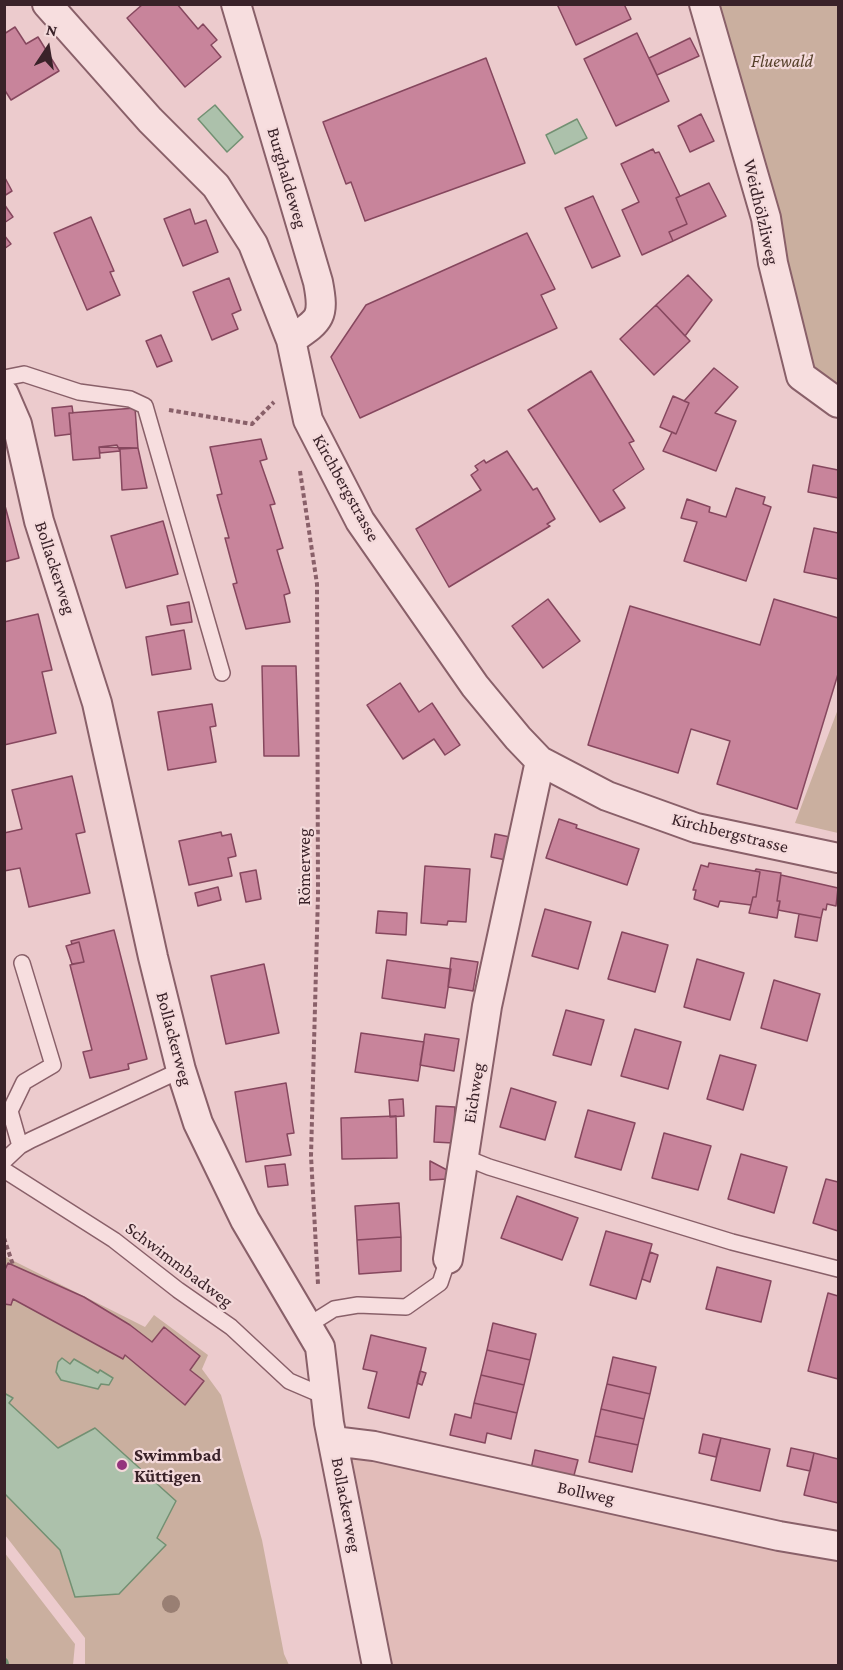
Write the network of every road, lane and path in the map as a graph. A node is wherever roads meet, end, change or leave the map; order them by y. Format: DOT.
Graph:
graph roads {
  1 [pos="47,4"];
  2 [pos="236,4"];
  3 [pos="704,4"];
  4 [pos="291,340"];
  5 [pos="4,378"];
  6 [pos="277,391"];
  7 [pos="4,394"];
  8 [pos="838,403"];
  9 [pos="145,406"];
  10 [pos="300,470"];
  11 [pos="222,673"];
  12 [pos="540,761"];
  13 [pos="838,858"];
  14 [pos="22,963"];
  15 [pos="181,1070"];
  16 [pos="20,1146"];
  17 [pos="464,1157"];
  18 [pos="4,1161"];
  19 [pos="4,1170"];
  20 [pos="4,1238"];
  21 [pos="448,1259"];
  22 [pos="13,1264"];
  23 [pos="838,1269"];
  24 [pos="314,1322"];
  25 [pos="324,1396"];
  26 [pos="333,1441"];
  27 [pos="838,1546"];
  28 [pos="377,1665"];
  1 -- 4 [label="street, Kirchbergstrasse"];
  2 -- 4 [label="street, Burghaldeweg"];
  3 -- 8 [label="street, Weidhölzliweg"];
  4 -- 12 [label="street, Kirchbergstrasse"];
  5 -- 9 [label="lane"];
  6 -- 9 [label="path"];
  7 -- 15 [label="street, Bollackerweg"];
  9 -- 11 [label="lane"];
  10 -- 24 [label="path, Römerweg"];
  12 -- 13 [label="street, Kirchbergstrasse"];
  12 -- 17 [label="street, Eichweg"];
  14 -- 16 [label="lane"];
  15 -- 16 [label="lane"];
  15 -- 24 [label="street, Bollackerweg"];
  16 -- 18 [label="lane"];
  17 -- 21 [label="street, Eichweg"];
  17 -- 23 [label="lane"];
  19 -- 25 [label="lane, Schwimmbadweg"];
  20 -- 22 [label="path"];
  21 -- 24 [label="lane, Eichweg"];
  24 -- 25 [label="street, Bollackerweg"];
  25 -- 26 [label="street, Bollackerweg"];
  26 -- 27 [label="street, Bollweg"];
  26 -- 28 [label="street, Bollackerweg"];
}
